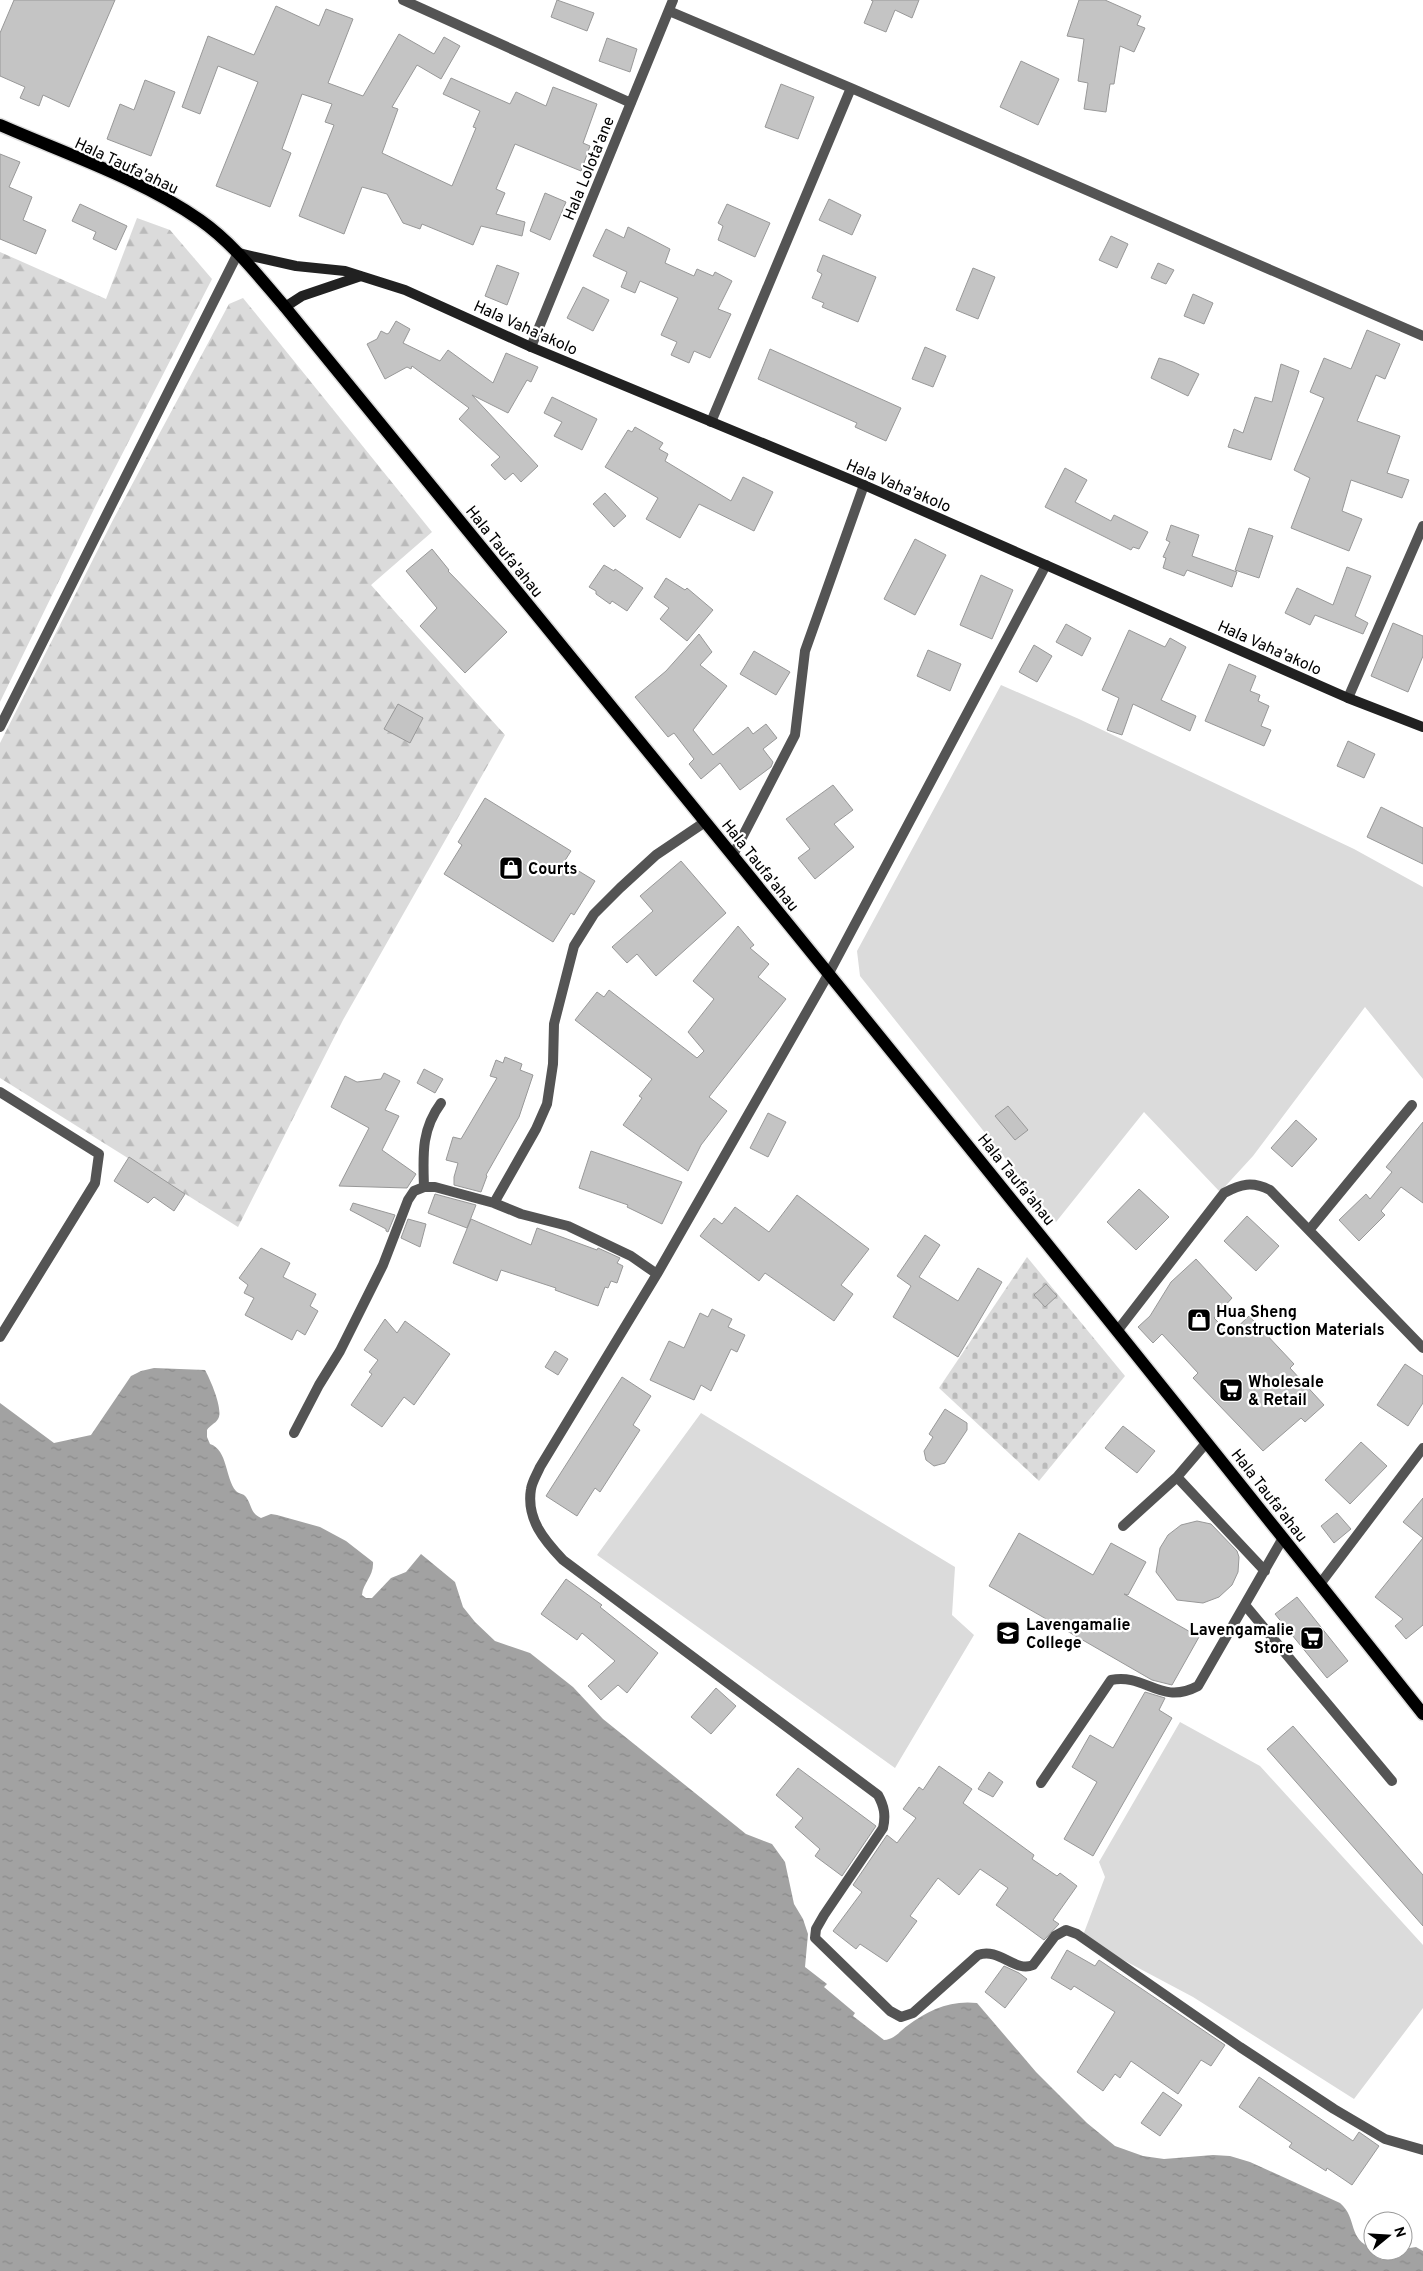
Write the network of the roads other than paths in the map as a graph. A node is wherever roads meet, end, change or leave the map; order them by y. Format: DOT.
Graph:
graph roads {
  1 [pos="403,0"];
  2 [pos="673,0"];
  3 [pos="669,11"];
  4 [pos="851,88"];
  5 [pos="631,103"];
  6 [pos="0,125"];
  7 [pos="238,253"];
  8 [pos="361,276"];
  9 [pos="285,307"];
  10 [pos="1423,336"];
  11 [pos="531,347"];
  12 [pos="711,422"];
  13 [pos="864,485"];
  14 [pos="1423,526"];
  15 [pos="1046,565"];
  16 [pos="1348,698"];
  17 [pos="0,727"];
  18 [pos="1423,727"];
  19 [pos="706,822"];
  20 [pos="733,855"];
  21 [pos="829,973"];
  22 [pos="0,1092"];
  23 [pos="441,1103"];
  24 [pos="1412,1105"];
  25 [pos="424,1187"];
  26 [pos="494,1202"];
  27 [pos="1310,1229"];
  28 [pos="657,1274"];
  29 [pos="1118,1330"];
  30 [pos="0,1337"];
  31 [pos="1423,1348"];
  32 [pos="294,1433"];
  33 [pos="1207,1442"];
  34 [pos="1423,1448"];
  35 [pos="1177,1477"];
  36 [pos="1123,1526"];
  37 [pos="1283,1538"];
  38 [pos="1264,1571"];
  39 [pos="1320,1584"];
  40 [pos="1245,1605"];
  41 [pos="1423,1714"];
  42 [pos="1392,1781"];
  43 [pos="1041,1783"];
  44 [pos="1423,2150"];
  1 -- 5 [label="street"];
  2 -- 3 [label="street, Hala Lolota'ane"];
  3 -- 4 [label="street"];
  3 -- 5 [label="street, Hala Lolota'ane"];
  4 -- 10 [label="street"];
  4 -- 12 [label="street"];
  5 -- 11 [label="street, Hala Lolota'ane"];
  6 -- 7 [label="main road, Hala Taufa'ahau"];
  7 -- 8 [label="main road, Hala Vaha'akolo"];
  7 -- 9 [label="main road, Hala Taufa'ahau"];
  7 -- 17 [label="street"];
  8 -- 9 [label="main road"];
  8 -- 11 [label="main road, Hala Vaha'akolo"];
  9 -- 19 [label="main road, Hala Taufa'ahau"];
  11 -- 12 [label="main road, Hala Vaha'akolo"];
  12 -- 13 [label="main road, Hala Vaha'akolo"];
  13 -- 15 [label="main road, Hala Vaha'akolo"];
  13 -- 20 [label="street"];
  14 -- 16 [label="street"];
  15 -- 16 [label="main road, Hala Vaha'akolo"];
  15 -- 21 [label="street"];
  16 -- 18 [label="main road, Hala Vaha'akolo"];
  19 -- 20 [label="main road, Hala Taufa'ahau"];
  19 -- 26 [label="street"];
  20 -- 21 [label="main road, Hala Taufa'ahau"];
  21 -- 28 [label="street"];
  21 -- 29 [label="main road, Hala Taufa'ahau"];
  22 -- 30 [label="street"];
  23 -- 25 [label="street"];
  24 -- 27 [label="street"];
  25 -- 26 [label="street"];
  25 -- 32 [label="street"];
  26 -- 28 [label="street"];
  27 -- 29 [label="street"];
  27 -- 31 [label="street"];
  28 -- 44 [label="street"];
  29 -- 33 [label="main road, Hala Taufa'ahau"];
  33 -- 35 [label="street"];
  33 -- 37 [label="main road, Hala Taufa'ahau"];
  34 -- 39 [label="street"];
  35 -- 36 [label="street"];
  35 -- 38 [label="street"];
  37 -- 38 [label="street"];
  37 -- 39 [label="main road, Hala Taufa'ahau"];
  38 -- 40 [label="street"];
  39 -- 41 [label="main road, Hala Taufa'ahau"];
  40 -- 42 [label="street"];
  40 -- 43 [label="street"];
}
